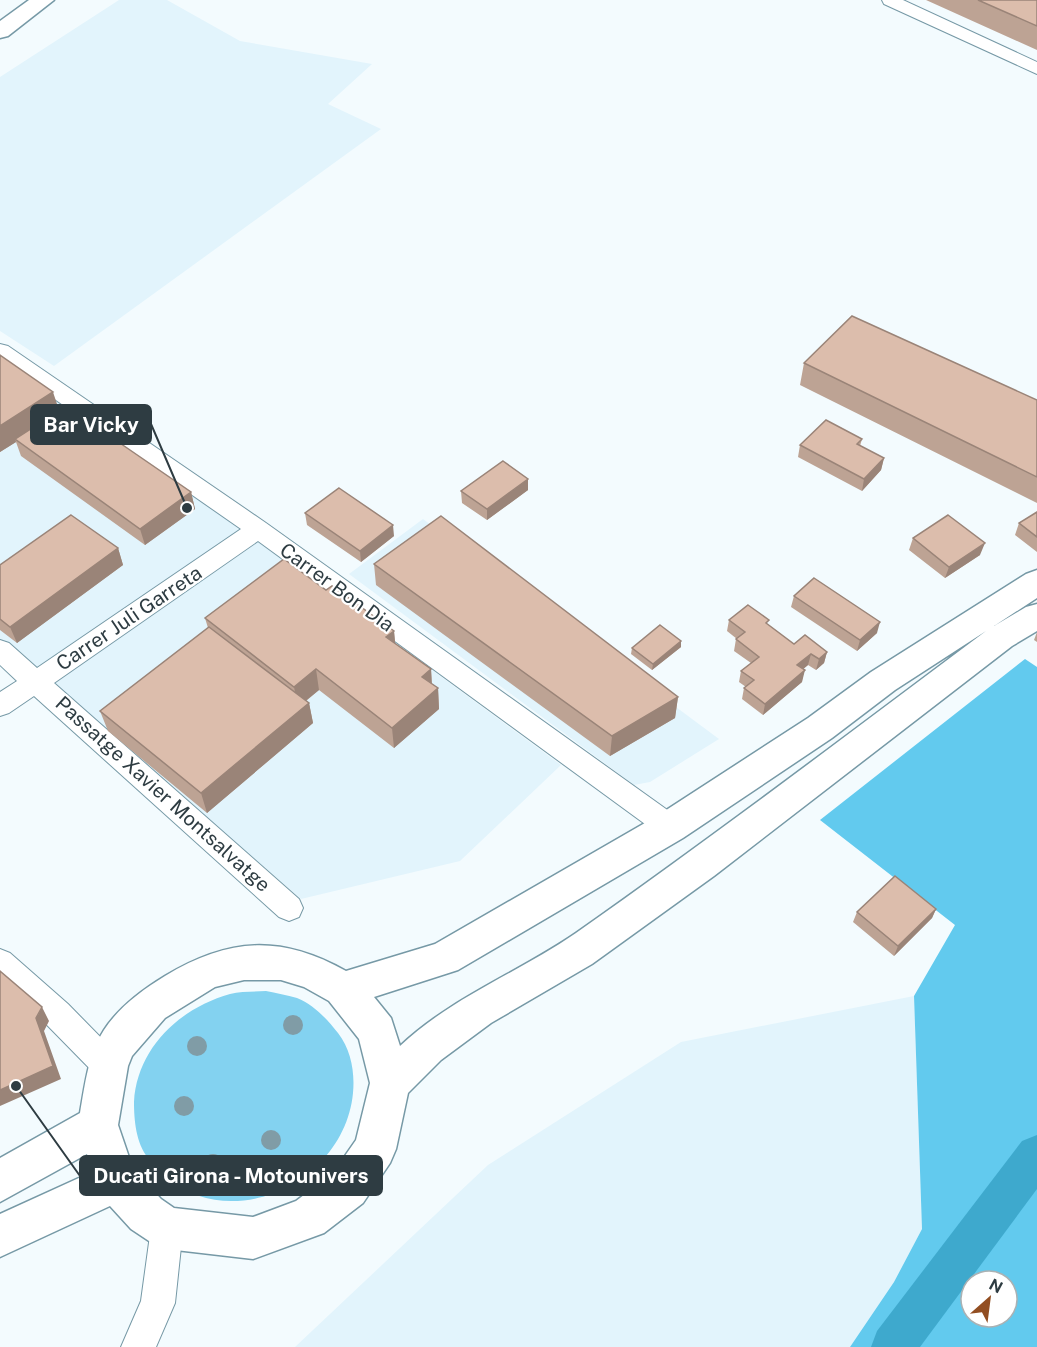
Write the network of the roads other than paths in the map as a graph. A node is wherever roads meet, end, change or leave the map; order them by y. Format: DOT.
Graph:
graph roads {
  1 [pos="43,0"];
  2 [pos="890,0"];
  3 [pos="0,31"];
  4 [pos="1037,69"];
  5 [pos="0,351"];
  6 [pos="258,530"];
  7 [pos="1037,582"];
  8 [pos="1037,615"];
  9 [pos="0,651"];
  10 [pos="37,681"];
  11 [pos="0,706"];
  12 [pos="670,827"];
  13 [pos="289,908"];
  14 [pos="0,962"];
  15 [pos="343,989"];
  16 [pos="108,1066"];
  17 [pos="390,1083"];
  18 [pos="98,1125"];
  19 [pos="0,1180"];
  20 [pos="116,1182"];
  21 [pos="167,1228"];
  22 [pos="0,1236"];
  23 [pos="138,1347"];
  1 -- 3 [label="main road"];
  2 -- 4 [label="street"];
  5 -- 6 [label="street, Carrer Bon Dia"];
  6 -- 10 [label="street, Carrer Juli Garreta"];
  6 -- 12 [label="street, Carrer Bon Dia"];
  7 -- 12 [label="main road"];
  8 -- 17 [label="main road"];
  9 -- 10 [label="street, Passatge Xavier Montsalvatge"];
  10 -- 11 [label="street, Carrer Juli Garreta"];
  10 -- 13 [label="street, Passatge Xavier Montsalvatge"];
  12 -- 15 [label="main road"];
  14 -- 16 [label="street"];
  15 -- 16 [label="main road"];
  15 -- 17 [label="main road"];
  16 -- 18 [label="main road"];
  17 -- 21 [label="main road"];
  18 -- 19 [label="main road"];
  18 -- 20 [label="main road"];
  20 -- 21 [label="main road"];
  20 -- 22 [label="main road"];
  21 -- 23 [label="street"];
}
